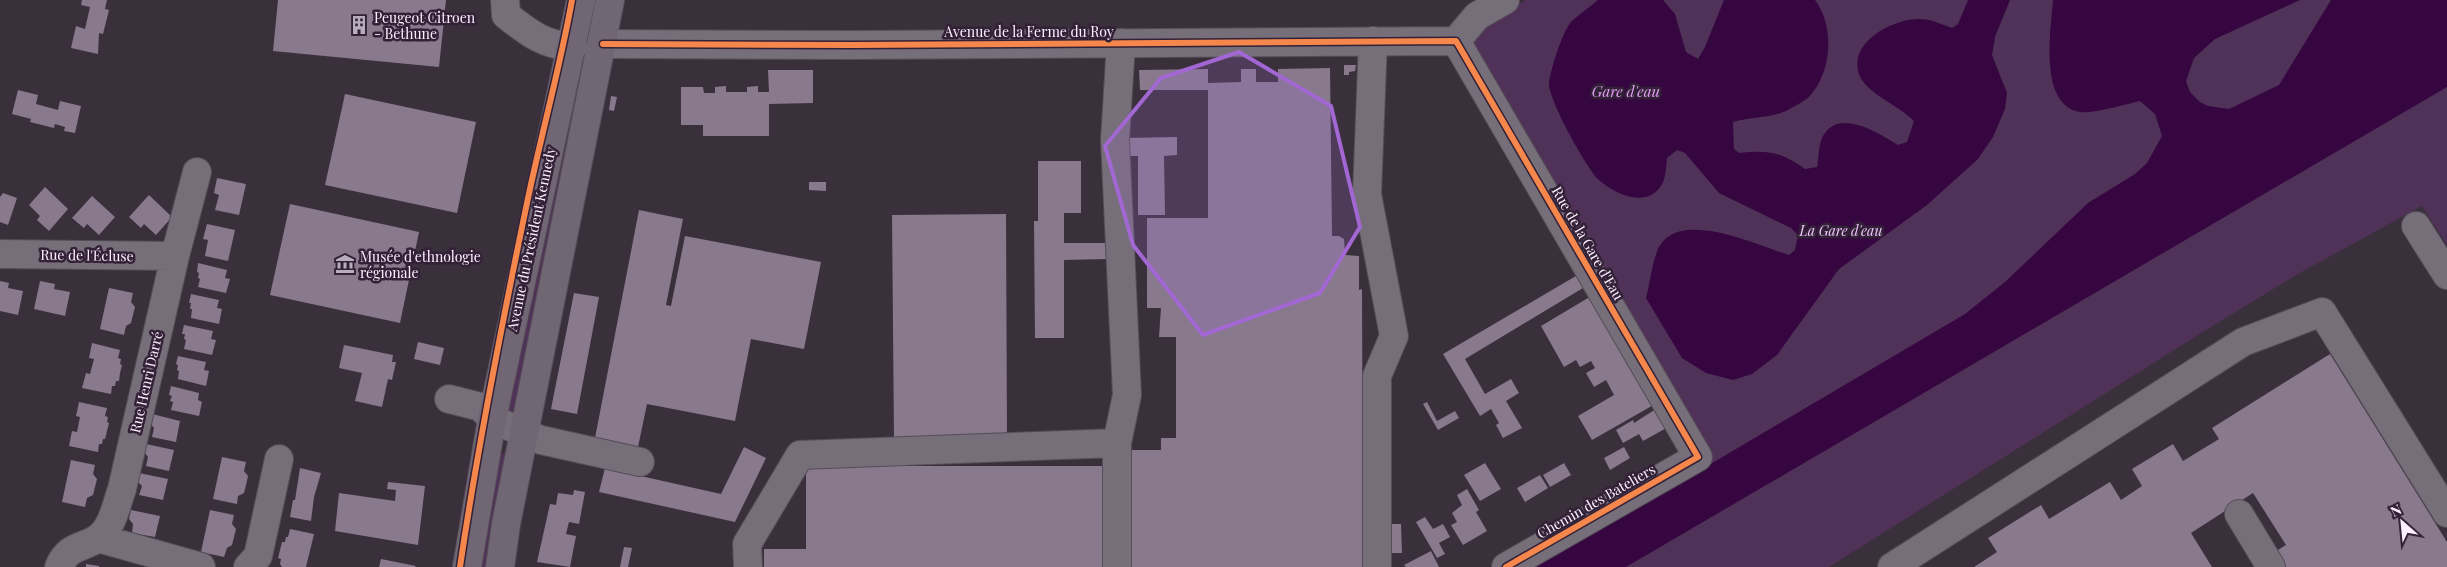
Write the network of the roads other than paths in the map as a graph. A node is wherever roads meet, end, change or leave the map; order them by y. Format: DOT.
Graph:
graph roads {
  1 [pos="505,0"];
  2 [pos="581,0"];
  3 [pos="610,0"];
  4 [pos="1505,0"];
  5 [pos="1373,41"];
  6 [pos="1456,41"];
  7 [pos="1121,43"];
  8 [pos="603,44"];
  9 [pos="573,46"];
  10 [pos="197,172"];
  11 [pos="2416,226"];
  12 [pos="0,254"];
  13 [pos="175,256"];
  14 [pos="2447,275"];
  15 [pos="449,399"];
  16 [pos="492,419"];
  17 [pos="524,434"];
  18 [pos="1117,443"];
  19 [pos="1698,457"];
  20 [pos="279,459"];
  21 [pos="640,462"];
  22 [pos="2447,513"];
  23 [pos="2238,514"];
  24 [pos="98,538"];
  25 [pos="58,567"];
  26 [pos="200,567"];
  27 [pos="248,567"];
  28 [pos="468,567"];
  29 [pos="500,567"];
  30 [pos="748,567"];
  31 [pos="1117,567"];
  32 [pos="1377,567"];
  33 [pos="1506,567"];
  34 [pos="1892,567"];
  35 [pos="2271,567"];
  1 -- 9 [label="street"];
  2 -- 9 [label="main road, Avenue du Président Kennedy"];
  3 -- 8 [label="main road"];
  4 -- 6 [label="street"];
  5 -- 6 [label="street, Avenue de la Ferme du Roy"];
  5 -- 7 [label="street, Avenue de la Ferme du Roy"];
  5 -- 32 [label="street"];
  6 -- 19 [label="street, Rue de la Gare d'Eau"];
  7 -- 8 [label="street, Avenue de la Ferme du Roy"];
  7 -- 18 [label="street"];
  8 -- 9 [label="main road, Avenue de la Ferme du Roy"];
  8 -- 17 [label="main road"];
  9 -- 16 [label="main road, Avenue du Président Kennedy"];
  10 -- 13 [label="street, Rue Henri Darré"];
  11 -- 14 [label="street"];
  12 -- 13 [label="street, Rue de l'Écluse"];
  13 -- 24 [label="street, Rue Henri Darré"];
  15 -- 16 [label="street"];
  16 -- 17 [label="street"];
  16 -- 28 [label="main road, Avenue du Président Kennedy"];
  17 -- 21 [label="street"];
  17 -- 29 [label="main road"];
  18 -- 30 [label="street"];
  18 -- 31 [label="street"];
  19 -- 33 [label="street, Chemin des Bateliers"];
  20 -- 27 [label="street"];
  22 -- 34 [label="street"];
  23 -- 35 [label="street"];
  24 -- 25 [label="street"];
  24 -- 26 [label="street"];
}
